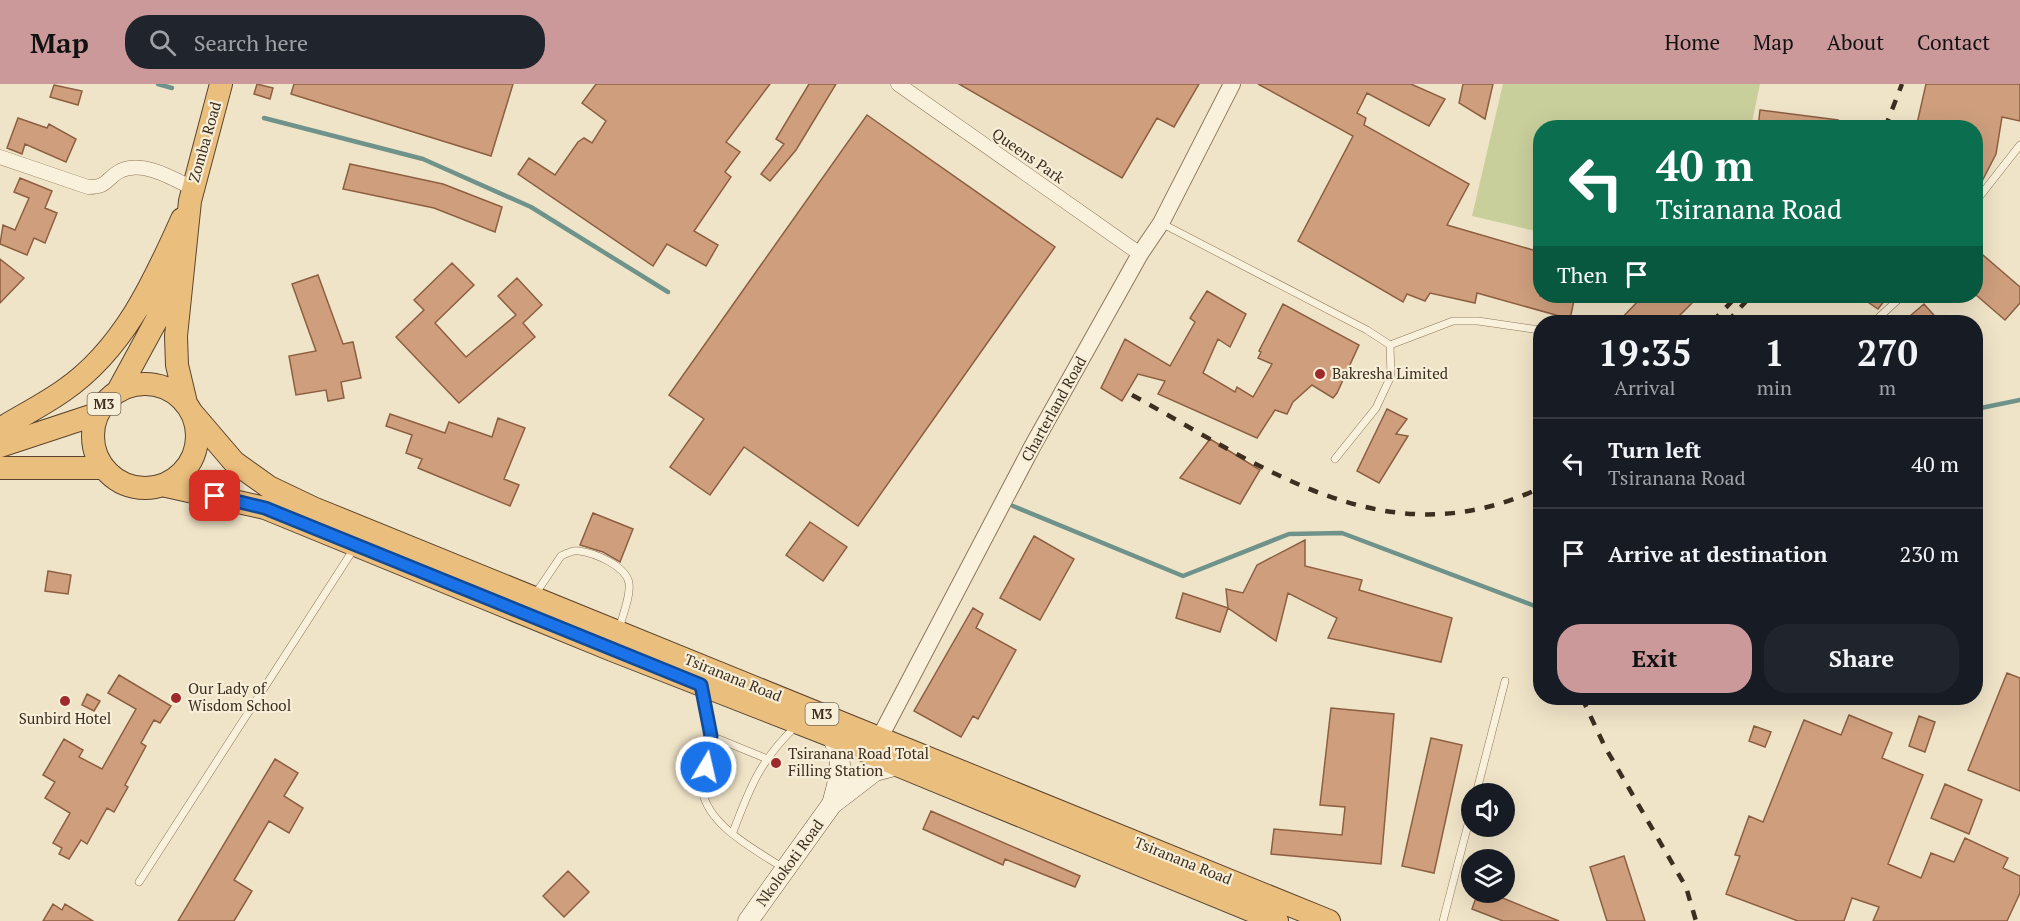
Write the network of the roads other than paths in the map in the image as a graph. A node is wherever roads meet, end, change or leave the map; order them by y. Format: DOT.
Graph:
graph roads {
  1 [pos="221,84"];
  2 [pos="898,84"];
  3 [pos="1232,84"];
  4 [pos="2020,145"];
  5 [pos="0,157"];
  6 [pos="1983,192"];
  7 [pos="191,194"];
  8 [pos="1161,223"];
  9 [pos="187,243"];
  10 [pos="1140,254"];
  11 [pos="1894,303"];
  12 [pos="1881,315"];
  13 [pos="1533,329"];
  14 [pos="1390,345"];
  15 [pos="118,391"];
  16 [pos="190,408"];
  17 [pos="97,414"];
  18 [pos="0,429"];
  19 [pos="0,446"];
  20 [pos="1335,459"];
  21 [pos="0,468"];
  22 [pos="104,468"];
  23 [pos="162,485"];
  24 [pos="357,545"];
  25 [pos="533,597"];
  26 [pos="618,632"];
  27 [pos="1505,681"];
  28 [pos="701,685"];
  29 [pos="799,723"];
  30 [pos="832,735"];
  31 [pos="711,736"];
  32 [pos="880,737"];
  33 [pos="765,758"];
  34 [pos="897,765"];
  35 [pos="1479,783"];
  36 [pos="832,804"];
  37 [pos="733,832"];
  38 [pos="1465,837"];
  39 [pos="787,870"];
  40 [pos="139,882"];
  41 [pos="748,921"];
  42 [pos="1277,921"];
  43 [pos="1329,921"];
  44 [pos="1443,921"];
  1 -- 7 [label="highway, Zomba Road / M3"];
  2 -- 10 [label="street, Queens Park"];
  3 -- 8 [label="street, Charterland Road"];
  4 -- 6 [label="lane"];
  5 -- 7 [label="street"];
  7 -- 9 [label="highway, M3"];
  7 -- 18 [label="highway"];
  8 -- 10 [label="street, Charterland Road"];
  8 -- 14 [label="lane"];
  9 -- 15 [label="highway, M3"];
  9 -- 16 [label="highway, M3"];
  10 -- 32 [label="street, Charterland Road"];
  11 -- 12 [label="lane"];
  13 -- 14 [label="lane"];
  14 -- 20 [label="lane"];
  15 -- 16 [label="highway, M3"];
  15 -- 17 [label="highway, M3"];
  16 -- 23 [label="highway, M3"];
  16 -- 25 [label="highway, Tsiranana Road / M3"];
  17 -- 19 [label="highway, M3"];
  17 -- 22 [label="highway, M3"];
  21 -- 22 [label="highway"];
  22 -- 23 [label="highway, M3"];
  23 -- 24 [label="highway, Tsiranana Road / M3"];
  24 -- 28 [label="highway, Tsiranana Road / M3"];
  24 -- 40 [label="lane"];
  25 -- 26 [label="highway, Tsiranana Road / M3"];
  25 -- 26 [label="lane"];
  26 -- 32 [label="highway, Tsiranana Road / M3"];
  27 -- 35 [label="lane"];
  28 -- 29 [label="highway, Tsiranana Road / M3"];
  28 -- 31 [label="lane"];
  29 -- 30 [label="highway, Tsiranana Road / M3"];
  29 -- 33 [label="lane"];
  30 -- 34 [label="highway, Tsiranana Road / M3"];
  30 -- 36 [label="main road, Nkolokoti Road"];
  31 -- 33 [label="lane"];
  31 -- 37 [label="lane"];
  32 -- 43 [label="highway, Tsiranana Road / M3"];
  33 -- 37 [label="lane"];
  34 -- 36 [label="main road, Nkolokoti Road"];
  34 -- 42 [label="highway, Tsiranana Road / M3"];
  36 -- 39 [label="main road, Nkolokoti Road"];
  37 -- 39 [label="lane"];
  38 -- 44 [label="lane"];
  39 -- 41 [label="main road, Nkolokoti Road"];
}
